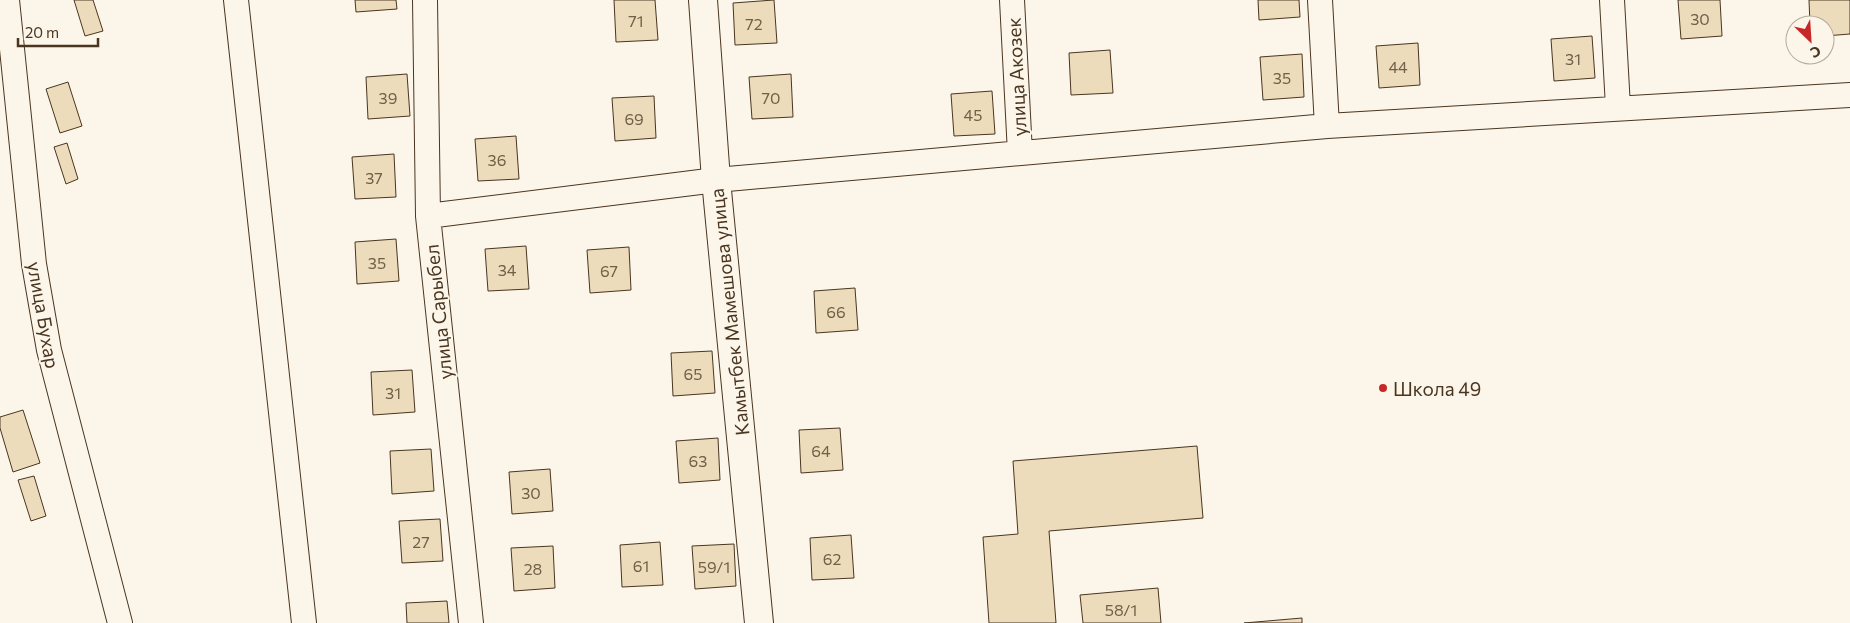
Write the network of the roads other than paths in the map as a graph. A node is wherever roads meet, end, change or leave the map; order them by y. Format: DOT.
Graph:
graph roads {
  1 [pos="7,0"];
  2 [pos="236,0"];
  3 [pos="425,0"];
  4 [pos="703,0"];
  5 [pos="1012,0"];
  6 [pos="1320,0"];
  7 [pos="1612,0"];
  8 [pos="1850,95"];
  9 [pos="1618,107"];
  10 [pos="1327,126"];
  11 [pos="1020,153"];
  12 [pos="716,180"];
  13 [pos="428,216"];
  14 [pos="120,623"];
  15 [pos="304,623"];
  16 [pos="470,623"];
  17 [pos="759,623"];
  1 -- 14 [label="street, улица Бухар"];
  2 -- 15 [label="street"];
  3 -- 13 [label="street, улица Сарыбел"];
  4 -- 12 [label="street, Камытбек Мамешова улица"];
  5 -- 11 [label="street, улица Акозек"];
  6 -- 10 [label="street"];
  7 -- 9 [label="street"];
  8 -- 9 [label="street"];
  9 -- 10 [label="street"];
  10 -- 11 [label="street"];
  11 -- 12 [label="street"];
  12 -- 13 [label="street"];
  12 -- 17 [label="street, Камытбек Мамешова улица"];
  13 -- 16 [label="street, улица Сарыбел"];
}
